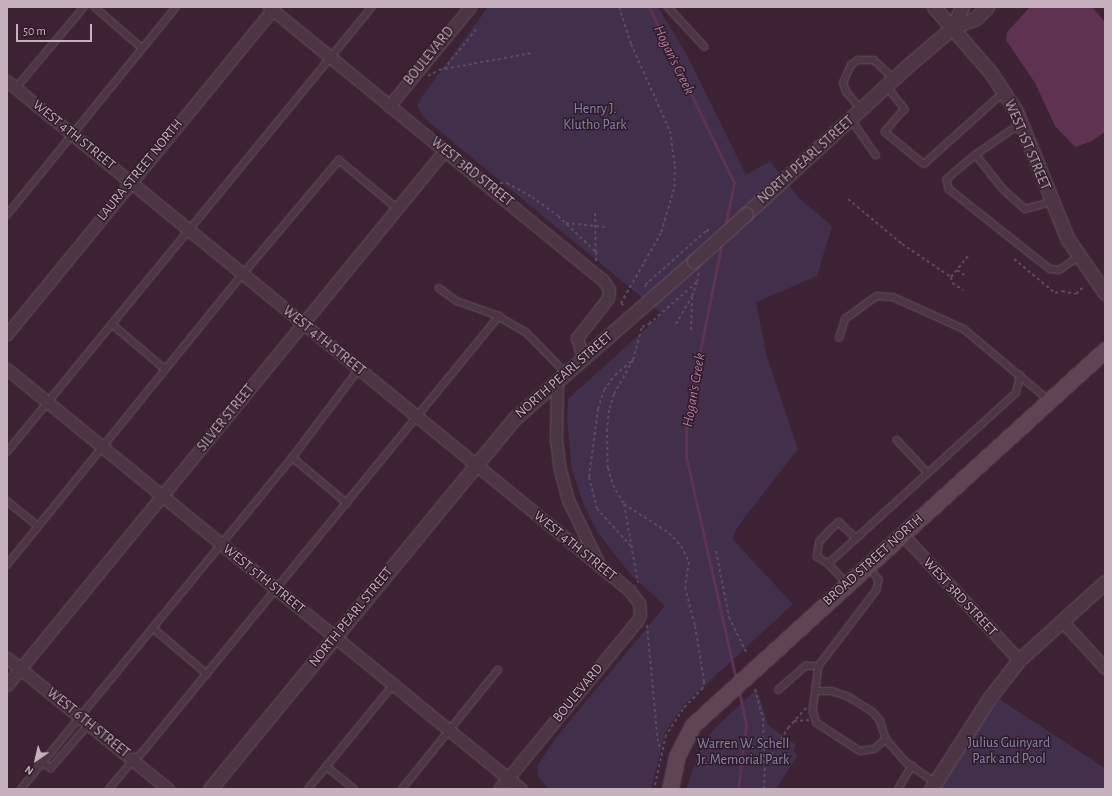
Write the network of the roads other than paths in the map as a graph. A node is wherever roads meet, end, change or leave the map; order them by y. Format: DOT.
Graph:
graph roads {
  1 [pos="84,7"];
  2 [pos="95,7"];
  3 [pos="176,7"];
  4 [pos="372,7"];
  5 [pos="470,7"];
  6 [pos="668,7"];
  7 [pos="934,7"];
  8 [pos="962,7"];
  9 [pos="987,7"];
  10 [pos="272,8"];
  11 [pos="953,27"];
  12 [pos="705,47"];
  13 [pos="142,48"];
  14 [pos="331,58"];
  15 [pos="7,81"];
  16 [pos="890,82"];
  17 [pos="16,88"];
  18 [pos="1005,92"];
  19 [pos="389,106"];
  20 [pos="861,110"];
  21 [pos="851,119"];
  22 [pos="1022,124"];
  23 [pos="72,134"];
  24 [pos="444,150"];
  25 [pos="876,155"];
  26 [pos="976,155"];
  27 [pos="131,182"];
  28 [pos="1051,202"];
  29 [pos="397,208"];
  30 [pos="7,215"];
  31 [pos="189,230"];
  32 [pos="1078,257"];
  33 [pos="243,274"];
  34 [pos="439,288"];
  35 [pos="1105,293"];
  36 [pos="499,316"];
  37 [pos="303,323"];
  38 [pos="112,324"];
  39 [pos="7,334"];
  40 [pos="839,338"];
  41 [pos="1105,350"];
  42 [pos="583,358"];
  43 [pos="7,369"];
  44 [pos="165,369"];
  45 [pos="359,369"];
  46 [pos="567,374"];
  47 [pos="1020,376"];
  48 [pos="557,383"];
  49 [pos="1050,400"];
  50 [pos="48,403"];
  51 [pos="418,417"];
  52 [pos="897,440"];
  53 [pos="103,448"];
  54 [pos="7,452"];
  55 [pos="292,457"];
  56 [pos="476,464"];
  57 [pos="928,473"];
  58 [pos="162,496"];
  59 [pos="7,501"];
  60 [pos="347,503"];
  61 [pos="38,526"];
  62 [pos="902,534"];
  63 [pos="856,538"];
  64 [pos="220,544"];
  65 [pos="828,564"];
  66 [pos="7,565"];
  67 [pos="867,565"];
  68 [pos="601,567"];
  69 [pos="1105,582"];
  70 [pos="846,583"];
  71 [pos="276,589"];
  72 [pos="639,603"];
  73 [pos="1062,621"];
  74 [pos="153,628"];
  75 [pos="335,637"];
  76 [pos="7,658"];
  77 [pos="1019,660"];
  78 [pos="819,666"];
  79 [pos="20,668"];
  80 [pos="1105,668"];
  81 [pos="498,670"];
  82 [pos="207,674"];
  83 [pos="7,685"];
  84 [pos="393,685"];
  85 [pos="778,690"];
  86 [pos="816,691"];
  87 [pos="79,716"];
  88 [pos="89,724"];
  89 [pos="450,731"];
  90 [pos="62,738"];
  91 [pos="886,739"];
  92 [pos="70,746"];
  93 [pos="133,760"];
  94 [pos="42,762"];
  95 [pos="326,766"];
  96 [pos="912,766"];
  97 [pos="508,779"];
  98 [pos="933,785"];
  99 [pos="21,789"];
  100 [pos="109,789"];
  101 [pos="168,789"];
  102 [pos="210,789"];
  103 [pos="308,789"];
  104 [pos="354,789"];
  105 [pos="402,789"];
  106 [pos="499,789"];
  107 [pos="521,789"];
  108 [pos="670,789"];
  109 [pos="898,789"];
  1 -- 17 [label="lane"];
  2 -- 13 [label="lane"];
  3 -- 13 [label="lane"];
  4 -- 14 [label="lane"];
  5 -- 19 [label="street, BOULEVARD"];
  6 -- 12 [label="lane"];
  7 -- 11 [label="street, WEST 1ST STREET"];
  8 -- 11 [label="street, NORTH PEARL STREET"];
  9 -- 11 [label="street, NORTH PEARL STREET"];
  10 -- 14 [label="street, WEST 3RD STREET"];
  10 -- 27 [label="street, LAURA STREET NORTH"];
  11 -- 16 [label="street, NORTH PEARL STREET"];
  11 -- 18 [label="street, WEST 1ST STREET"];
  13 -- 23 [label="lane"];
  14 -- 19 [label="street, WEST 3RD STREET"];
  14 -- 31 [label="lane"];
  15 -- 17 [label="street, WEST 4TH STREET"];
  16 -- 18 [label="lane"];
  16 -- 20 [label="street, NORTH PEARL STREET"];
  16 -- 20 [label="lane"];
  17 -- 23 [label="street, WEST 4TH STREET"];
  18 -- 22 [label="street, WEST 1ST STREET"];
  19 -- 24 [label="street, WEST 3RD STREET"];
  20 -- 21 [label="street, NORTH PEARL STREET"];
  21 -- 25 [label="lane"];
  21 -- 42 [label="street, NORTH PEARL STREET, bridge"];
  22 -- 26 [label="lane"];
  22 -- 28 [label="street, WEST 1ST STREET"];
  23 -- 27 [label="street, WEST 4TH STREET"];
  23 -- 30 [label="lane"];
  24 -- 29 [label="street, SILVER STREET"];
  24 -- 42 [label="street, WEST 3RD STREET"];
  26 -- 28 [label="lane"];
  26 -- 32 [label="lane"];
  27 -- 31 [label="street, WEST 4TH STREET"];
  27 -- 39 [label="street, LAURA STREET NORTH"];
  28 -- 32 [label="street, WEST 1ST STREET"];
  29 -- 33 [label="lane"];
  29 -- 37 [label="street, SILVER STREET"];
  31 -- 33 [label="street, WEST 4TH STREET"];
  31 -- 38 [label="lane"];
  32 -- 35 [label="street, WEST 1ST STREET"];
  33 -- 37 [label="street, WEST 4TH STREET"];
  33 -- 44 [label="lane"];
  34 -- 36 [label="lane"];
  36 -- 46 [label="lane"];
  36 -- 51 [label="lane"];
  37 -- 45 [label="street, WEST 4TH STREET"];
  37 -- 58 [label="street, SILVER STREET"];
  38 -- 44 [label="lane"];
  38 -- 50 [label="lane"];
  40 -- 47 [label="lane"];
  41 -- 49 [label="main road, BROAD STREET NORTH"];
  42 -- 46 [label="street, NORTH PEARL STREET"];
  43 -- 50 [label="street, WEST 5TH STREET"];
  44 -- 53 [label="lane"];
  45 -- 51 [label="street, WEST 4TH STREET"];
  45 -- 55 [label="lane"];
  46 -- 48 [label="street, NORTH PEARL STREET"];
  47 -- 49 [label="lane"];
  47 -- 57 [label="lane"];
  48 -- 56 [label="street, NORTH PEARL STREET"];
  48 -- 68 [label="street"];
  49 -- 62 [label="main road, BROAD STREET NORTH"];
  50 -- 53 [label="street, WEST 5TH STREET"];
  50 -- 54 [label="lane"];
  51 -- 56 [label="street, WEST 4TH STREET"];
  51 -- 60 [label="lane"];
  52 -- 57 [label="lane"];
  53 -- 58 [label="street, WEST 5TH STREET"];
  53 -- 61 [label="lane"];
  55 -- 60 [label="lane"];
  55 -- 64 [label="lane"];
  56 -- 68 [label="street, WEST 4TH STREET"];
  56 -- 75 [label="street, NORTH PEARL STREET"];
  57 -- 63 [label="lane"];
  58 -- 64 [label="street, WEST 5TH STREET"];
  58 -- 79 [label="street, SILVER STREET"];
  59 -- 61 [label="lane"];
  60 -- 71 [label="lane"];
  61 -- 66 [label="lane"];
  62 -- 67 [label="main road, BROAD STREET NORTH"];
  62 -- 77 [label="street, WEST 3RD STREET"];
  63 -- 65 [label="lane"];
  63 -- 65 [label="lane"];
  64 -- 71 [label="street, WEST 5TH STREET"];
  64 -- 74 [label="lane"];
  65 -- 70 [label="lane"];
  67 -- 70 [label="main road, BROAD STREET NORTH"];
  67 -- 78 [label="lane"];
  68 -- 72 [label="street, WEST 4TH STREET"];
  69 -- 73 [label="street"];
  70 -- 108 [label="main road, BROAD STREET NORTH"];
  71 -- 75 [label="street, WEST 5TH STREET"];
  71 -- 82 [label="lane"];
  72 -- 97 [label="street, BOULEVARD"];
  73 -- 77 [label="street"];
  73 -- 80 [label="street"];
  74 -- 82 [label="lane"];
  74 -- 87 [label="lane"];
  75 -- 84 [label="street, WEST 5TH STREET"];
  75 -- 102 [label="street, NORTH PEARL STREET"];
  76 -- 79 [label="street, WEST 6TH STREET"];
  77 -- 98 [label="street"];
  78 -- 85 [label="lane"];
  78 -- 86 [label="lane"];
  79 -- 83 [label="street, SILVER STREET"];
  79 -- 87 [label="street, WEST 6TH STREET"];
  81 -- 89 [label="lane"];
  82 -- 93 [label="lane"];
  84 -- 89 [label="street, WEST 5TH STREET"];
  84 -- 95 [label="lane"];
  86 -- 91 [label="lane"];
  86 -- 91 [label="lane"];
  87 -- 88 [label="street, WEST 6TH STREET"];
  87 -- 90 [label="lane"];
  88 -- 92 [label="lane"];
  88 -- 93 [label="street, WEST 6TH STREET"];
  89 -- 97 [label="street, WEST 5TH STREET"];
  89 -- 105 [label="lane"];
  90 -- 92 [label="lane"];
  90 -- 94 [label="lane"];
  91 -- 96 [label="lane"];
  92 -- 94 [label="lane"];
  93 -- 100 [label="lane"];
  93 -- 101 [label="street, WEST 6TH STREET"];
  94 -- 99 [label="lane"];
  95 -- 103 [label="lane"];
  95 -- 104 [label="lane"];
  96 -- 98 [label="lane"];
  96 -- 109 [label="lane"];
  97 -- 106 [label="street, BOULEVARD"];
  97 -- 107 [label="street, WEST 5TH STREET"];
}
